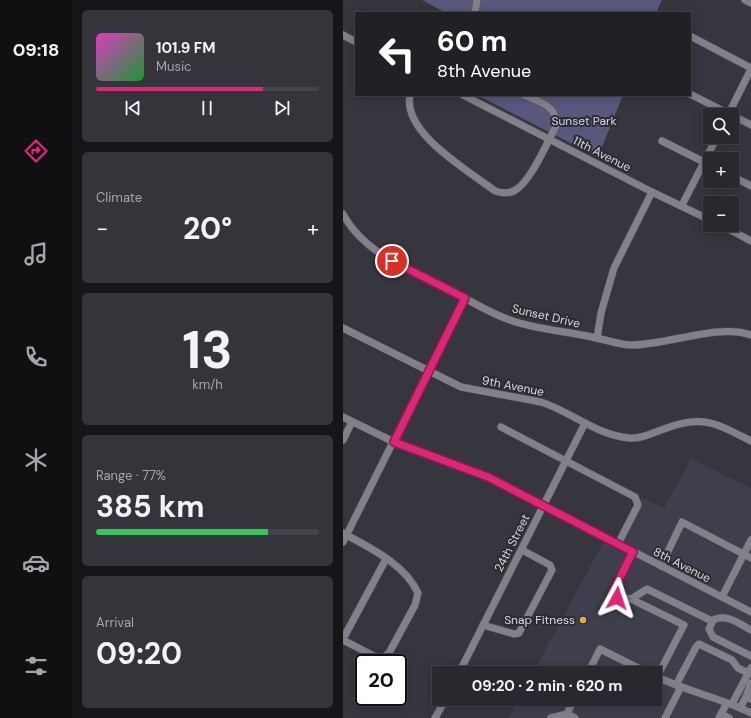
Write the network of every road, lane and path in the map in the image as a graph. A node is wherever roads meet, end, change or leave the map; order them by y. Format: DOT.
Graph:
graph roads {
  1 [pos="477,0"];
  2 [pos="745,0"];
  3 [pos="751,3"];
  4 [pos="475,12"];
  5 [pos="343,35"];
  6 [pos="691,37"];
  7 [pos="355,41"];
  8 [pos="751,69"];
  9 [pos="691,95"];
  10 [pos="410,96"];
  11 [pos="465,96"];
  12 [pos="526,96"];
  13 [pos="717,108"];
  14 [pos="731,108"];
  15 [pos="739,119"];
  16 [pos="751,125"];
  17 [pos="549,139"];
  18 [pos="662,141"];
  19 [pos="703,161"];
  20 [pos="703,170"];
  21 [pos="739,180"];
  22 [pos="751,186"];
  23 [pos="652,192"];
  24 [pos="682,205"];
  25 [pos="343,214"];
  26 [pos="703,216"];
  27 [pos="734,232"];
  28 [pos="751,241"];
  29 [pos="465,298"];
  30 [pos="343,328"];
  31 [pos="751,335"];
  32 [pos="597,338"];
  33 [pos="429,371"];
  34 [pos="343,417"];
  35 [pos="353,422"];
  36 [pos="585,423"];
  37 [pos="501,427"];
  38 [pos="343,440"];
  39 [pos="751,441"];
  40 [pos="394,442"];
  41 [pos="565,461"];
  42 [pos="543,505"];
  43 [pos="345,534"];
  44 [pos="751,540"];
  45 [pos="343,542"];
  46 [pos="618,544"];
  47 [pos="521,550"];
  48 [pos="633,552"];
  49 [pos="744,554"];
  50 [pos="751,558"];
  51 [pos="386,559"];
  52 [pos="661,566"];
  53 [pos="722,597"];
  54 [pos="631,599"];
  55 [pos="751,612"];
  56 [pos="712,621"];
  57 [pos="483,625"];
  58 [pos="751,630"];
  59 [pos="343,640"];
  60 [pos="751,656"];
  61 [pos="462,666"];
  62 [pos="592,666"];
  63 [pos="634,666"];
  64 [pos="662,666"];
  65 [pos="750,671"];
  66 [pos="662,679"];
  67 [pos="751,683"];
  68 [pos="679,686"];
  69 [pos="748,698"];
  70 [pos="729,703"];
  71 [pos="442,706"];
  72 [pos="571,706"];
  73 [pos="740,708"];
  74 [pos="751,713"];
  75 [pos="567,714"];
  76 [pos="720,716"];
  77 [pos="435,718"];
  78 [pos="551,718"];
  79 [pos="575,718"];
  80 [pos="665,718"];
  81 [pos="729,718"];
  1 -- 4 [label="street"];
  2 -- 3 [label="street"];
  5 -- 7 [label="street"];
  6 -- 8 [label="street"];
  8 -- 14 [label="street"];
  9 -- 13 [label="street"];
  10 -- 17 [label="street"];
  11 -- 17 [label="street, 11th Avenue"];
  12 -- 17 [label="street"];
  15 -- 16 [label="street"];
  17 -- 23 [label="street, 11th Avenue"];
  18 -- 19 [label="street"];
  20 -- 24 [label="street"];
  21 -- 22 [label="street"];
  23 -- 24 [label="street, 11th Avenue"];
  23 -- 32 [label="street"];
  24 -- 26 [label="street, 11th Avenue"];
  25 -- 29 [label="street, Sunset Drive"];
  27 -- 28 [label="street"];
  29 -- 32 [label="street, Sunset Drive"];
  29 -- 33 [label="street"];
  30 -- 33 [label="street, 9th Avenue"];
  31 -- 32 [label="street, Sunset Drive"];
  33 -- 36 [label="street, 9th Avenue"];
  33 -- 40 [label="street"];
  34 -- 35 [label="street, 8th Avenue"];
  35 -- 38 [label="street"];
  35 -- 40 [label="street, 8th Avenue"];
  36 -- 39 [label="street, 9th Avenue"];
  36 -- 41 [label="street, 24th Street"];
  37 -- 41 [label="street"];
  40 -- 42 [label="street, 8th Avenue"];
  40 -- 43 [label="street"];
  41 -- 42 [label="street, 24th Street"];
  41 -- 46 [label="street"];
  42 -- 46 [label="street, 8th Avenue"];
  42 -- 47 [label="street, 24th Street"];
  43 -- 45 [label="street"];
  43 -- 51 [label="street"];
  44 -- 49 [label="street"];
  46 -- 48 [label="street, 8th Avenue"];
  47 -- 57 [label="street, 24th Street"];
  47 -- 57 [label="street"];
  48 -- 52 [label="street, 8th Avenue"];
  48 -- 54 [label="street"];
  49 -- 50 [label="street"];
  49 -- 52 [label="street"];
  49 -- 53 [label="street"];
  51 -- 59 [label="street"];
  51 -- 59 [label="street"];
  52 -- 53 [label="street, 8th Avenue"];
  53 -- 55 [label="street, 8th Avenue"];
  54 -- 56 [label="street"];
  54 -- 64 [label="street"];
  56 -- 58 [label="street"];
  56 -- 60 [label="street"];
  57 -- 61 [label="street, 24th Street"];
  62 -- 63 [label="street"];
  65 -- 68 [label="street"];
  65 -- 70 [label="street"];
  66 -- 68 [label="street"];
  67 -- 69 [label="street"];
  68 -- 70 [label="street"];
  68 -- 80 [label="street"];
  69 -- 73 [label="street"];
  70 -- 73 [label="street"];
  70 -- 76 [label="street"];
  71 -- 77 [label="street"];
  72 -- 75 [label="street"];
  73 -- 74 [label="street"];
  75 -- 78 [label="street"];
  75 -- 79 [label="street"];
  76 -- 81 [label="street"];
}
